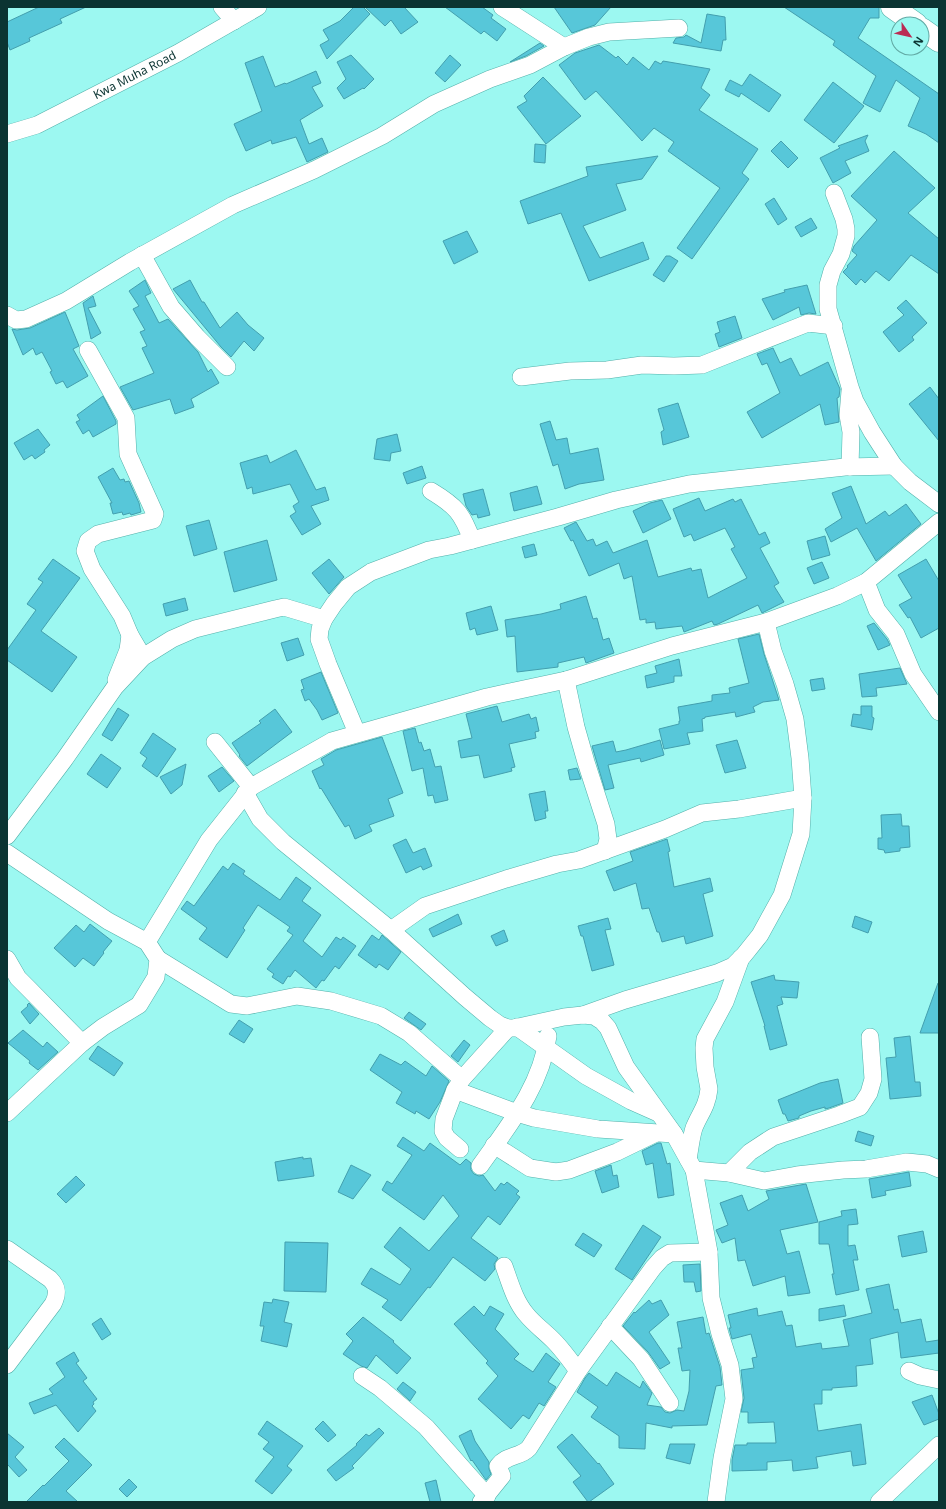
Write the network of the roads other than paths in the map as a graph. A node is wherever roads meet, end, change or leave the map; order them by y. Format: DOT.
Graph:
graph roads {
  1 [pos="222,7"];
  2 [pos="258,7"];
  3 [pos="502,7"];
  4 [pos="892,7"];
  5 [pos="905,16"];
  6 [pos="234,21"];
  7 [pos="679,28"];
  8 [pos="930,35"];
  9 [pos="939,41"];
  10 [pos="564,47"];
  11 [pos="7,134"];
  12 [pos="834,193"];
  13 [pos="142,255"];
  14 [pos="7,315"];
  15 [pos="834,326"];
  16 [pos="88,350"];
  17 [pos="227,366"];
  18 [pos="521,377"];
  19 [pos="850,387"];
  20 [pos="894,466"];
  21 [pos="850,467"];
  22 [pos="431,491"];
  23 [pos="939,504"];
  24 [pos="939,522"];
  25 [pos="472,540"];
  26 [pos="866,582"];
  27 [pos="324,619"];
  28 [pos="766,622"];
  29 [pos="130,635"];
  30 [pos="144,657"];
  31 [pos="566,680"];
  32 [pos="112,691"];
  33 [pos="939,712"];
  34 [pos="357,733"];
  35 [pos="215,742"];
  36 [pos="248,790"];
  37 [pos="804,798"];
  38 [pos="7,836"];
  39 [pos="605,851"];
  40 [pos="7,853"];
  41 [pos="391,930"];
  42 [pos="147,942"];
  43 [pos="742,957"];
  44 [pos="7,959"];
  45 [pos="158,960"];
  46 [pos="583,1015"];
  47 [pos="550,1020"];
  48 [pos="513,1028"];
  49 [pos="870,1037"];
  50 [pos="82,1043"];
  51 [pos="546,1047"];
  52 [pos="458,1084"];
  53 [pos="7,1113"];
  54 [pos="517,1113"];
  55 [pos="659,1113"];
  56 [pos="654,1134"];
  57 [pos="674,1134"];
  58 [pos="494,1145"];
  59 [pos="460,1149"];
  60 [pos="691,1165"];
  61 [pos="480,1166"];
  62 [pos="939,1169"];
  63 [pos="729,1173"];
  64 [pos="7,1249"];
  65 [pos="709,1252"];
  66 [pos="504,1266"];
  67 [pos="610,1326"];
  68 [pos="7,1364"];
  69 [pos="578,1371"];
  70 [pos="909,1371"];
  71 [pos="362,1376"];
  72 [pos="939,1380"];
  73 [pos="670,1403"];
  74 [pos="939,1445"];
  75 [pos="484,1499"];
  76 [pos="716,1502"];
  77 [pos="879,1502"];
  1 -- 6 [label="street"];
  2 -- 6 [label="street, Kwa Muha Road"];
  3 -- 10 [label="street"];
  4 -- 5 [label="main road"];
  6 -- 11 [label="street, Kwa Muha Road"];
  7 -- 10 [label="street"];
  8 -- 9 [label="main road"];
  10 -- 13 [label="street"];
  12 -- 15 [label="street"];
  13 -- 14 [label="street"];
  13 -- 17 [label="street"];
  15 -- 18 [label="street"];
  15 -- 19 [label="street"];
  16 -- 29 [label="street"];
  19 -- 20 [label="street"];
  19 -- 21 [label="street"];
  20 -- 21 [label="street"];
  20 -- 23 [label="street"];
  21 -- 25 [label="street"];
  22 -- 25 [label="street"];
  24 -- 26 [label="street"];
  25 -- 27 [label="street"];
  26 -- 28 [label="street"];
  26 -- 33 [label="street"];
  27 -- 30 [label="street"];
  27 -- 34 [label="street"];
  28 -- 31 [label="street"];
  28 -- 37 [label="street"];
  29 -- 30 [label="street"];
  29 -- 32 [label="street"];
  30 -- 32 [label="street"];
  31 -- 34 [label="street"];
  31 -- 39 [label="street"];
  32 -- 38 [label="street"];
  34 -- 36 [label="street"];
  35 -- 36 [label="street"];
  36 -- 41 [label="street"];
  36 -- 42 [label="street"];
  37 -- 39 [label="street"];
  37 -- 43 [label="street"];
  39 -- 41 [label="street"];
  40 -- 42 [label="street"];
  41 -- 48 [label="street"];
  42 -- 45 [label="street"];
  43 -- 46 [label="street"];
  43 -- 60 [label="street"];
  44 -- 50 [label="street"];
  45 -- 50 [label="street"];
  45 -- 52 [label="street"];
  46 -- 47 [label="street"];
  46 -- 55 [label="street"];
  47 -- 48 [label="street"];
  47 -- 51 [label="street"];
  48 -- 51 [label="street"];
  48 -- 52 [label="street"];
  49 -- 63 [label="street"];
  50 -- 53 [label="street"];
  51 -- 54 [label="street"];
  51 -- 55 [label="street"];
  52 -- 54 [label="street"];
  52 -- 59 [label="street"];
  54 -- 56 [label="street"];
  54 -- 58 [label="street"];
  55 -- 57 [label="street"];
  56 -- 57 [label="street"];
  56 -- 58 [label="street"];
  57 -- 60 [label="street"];
  58 -- 61 [label="street"];
  60 -- 63 [label="street"];
  60 -- 65 [label="street"];
  62 -- 63 [label="street"];
  64 -- 68 [label="street"];
  65 -- 67 [label="street"];
  65 -- 76 [label="street"];
  66 -- 69 [label="street"];
  67 -- 69 [label="street"];
  67 -- 73 [label="street"];
  69 -- 75 [label="street"];
  70 -- 72 [label="street"];
  71 -- 75 [label="street"];
  74 -- 77 [label="street"];
}
